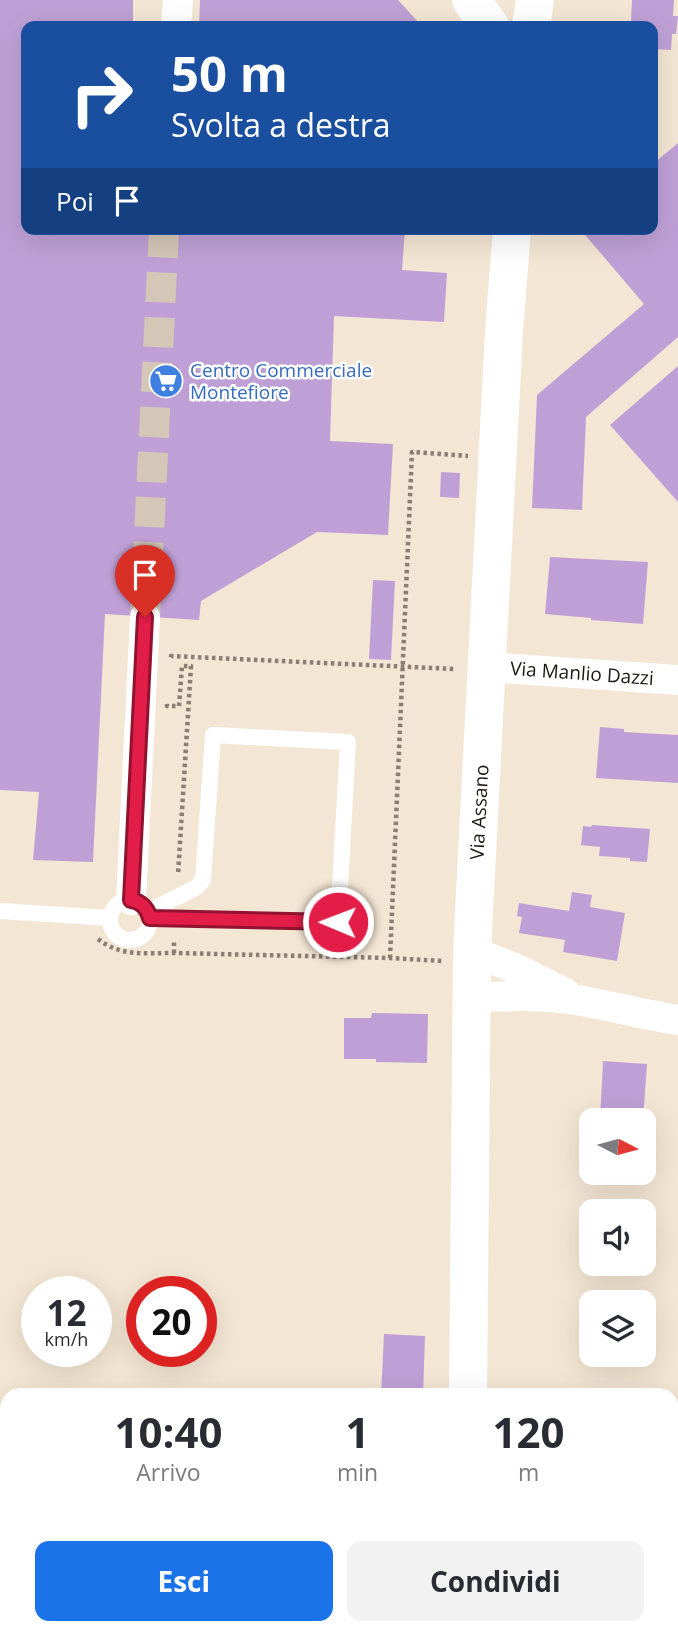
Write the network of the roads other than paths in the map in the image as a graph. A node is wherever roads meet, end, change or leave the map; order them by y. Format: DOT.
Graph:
graph roads {
  1 [pos="178,0"];
  2 [pos="471,0"];
  3 [pos="535,0"];
  4 [pos="176,21"];
  5 [pos="486,21"];
  6 [pos="532,21"];
  7 [pos="512,235"];
  8 [pos="145,617"];
  9 [pos="486,667"];
  10 [pos="678,680"];
  11 [pos="0,912"];
  12 [pos="135,912"];
  13 [pos="472,951"];
  14 [pos="470,998"];
  15 [pos="581,1000"];
  16 [pos="678,1020"];
  17 [pos="468,1388"];
  1 -- 4 [label="street"];
  2 -- 5 [label="main road"];
  3 -- 6 [label="main road"];
  7 -- 9 [label="main road, Via Assano"];
  8 -- 12 [label="street"];
  9 -- 10 [label="street, Via Manlio Dazzi"];
  9 -- 13 [label="main road, Via Assano"];
  11 -- 12 [label="lane"];
  12 -- 12 [label="lane"];
  13 -- 14 [label="main road, Via Assano"];
  13 -- 15 [label="street"];
  14 -- 15 [label="street"];
  14 -- 17 [label="main road, Via Assano"];
  15 -- 16 [label="street"];
}
